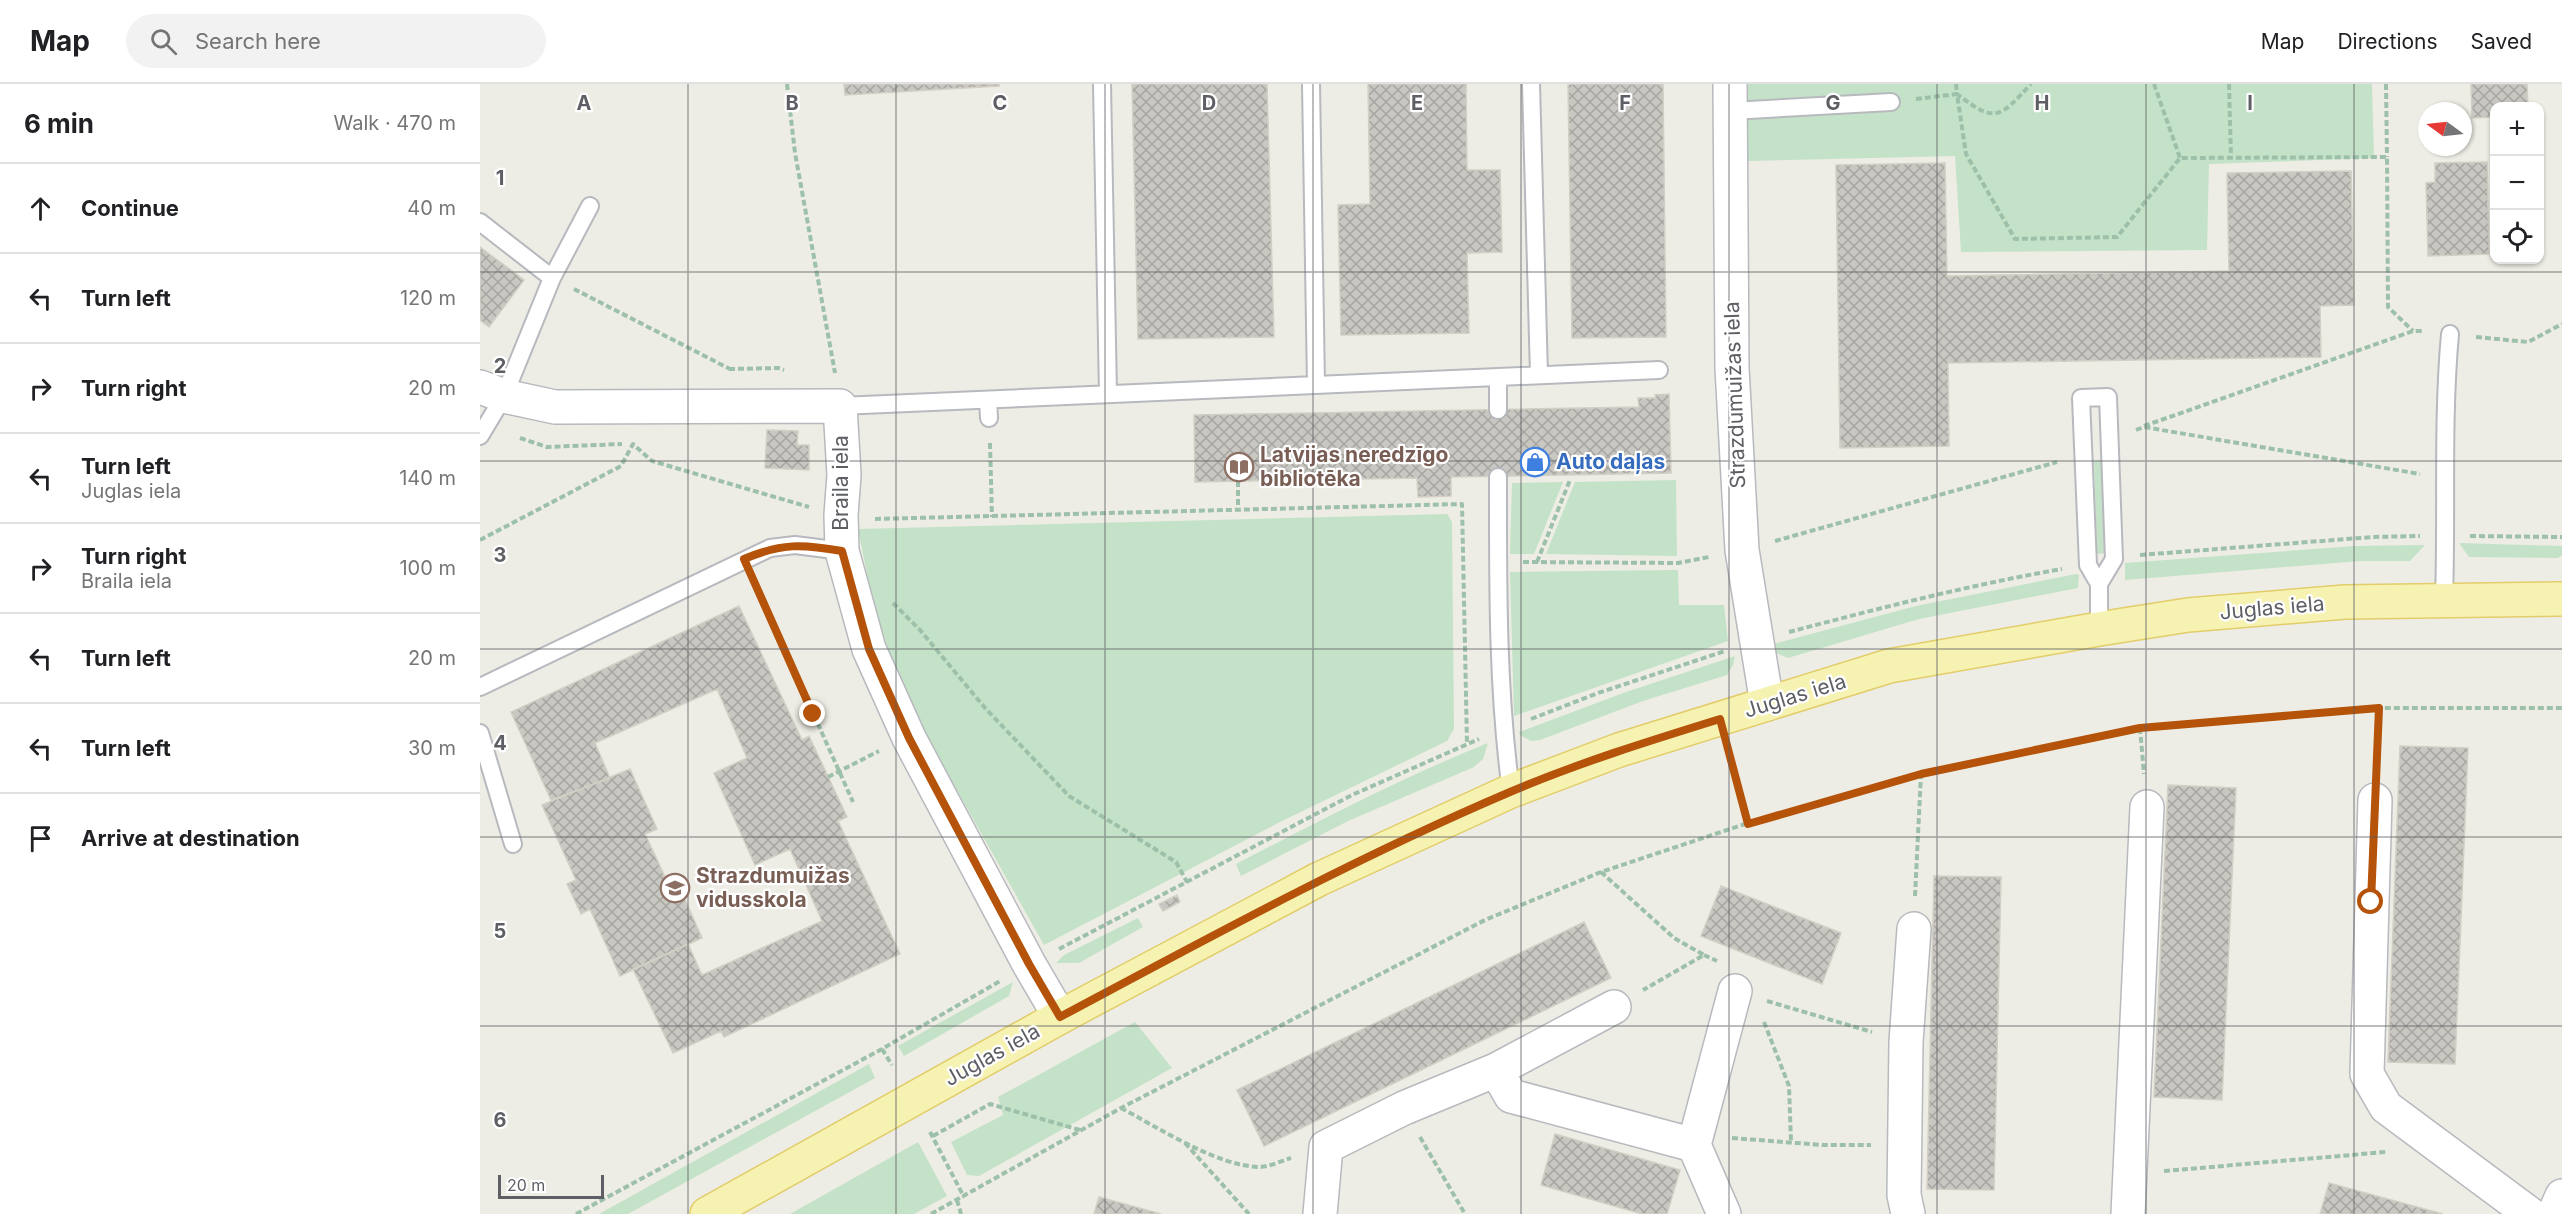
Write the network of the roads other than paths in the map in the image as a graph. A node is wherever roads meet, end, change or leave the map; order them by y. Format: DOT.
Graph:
graph roads {
  1 [pos="1102,84"];
  2 [pos="1311,84"];
  3 [pos="1532,84"];
  4 [pos="1730,98"];
  5 [pos="1891,102"];
  6 [pos="590,206"];
  7 [pos="480,222"];
  8 [pos="552,278"];
  9 [pos="2450,334"];
  10 [pos="1659,370"];
  11 [pos="1539,375"];
  12 [pos="1498,377"];
  13 [pos="1316,385"];
  14 [pos="492,391"];
  15 [pos="1108,394"];
  16 [pos="988,400"];
  17 [pos="840,406"];
  18 [pos="1498,410"];
  19 [pos="989,418"];
  20 [pos="480,436"];
  21 [pos="1498,477"];
  22 [pos="842,551"];
  23 [pos="2099,584"];
  24 [pos="2562,599"];
  25 [pos="2444,600"];
  26 [pos="2099,629"];
  27 [pos="480,687"];
  28 [pos="1767,704"];
  29 [pos="480,733"];
  30 [pos="1511,791"];
  31 [pos="2375,800"];
  32 [pos="2147,807"];
  33 [pos="513,844"];
  34 [pos="1914,929"];
  35 [pos="1744,994"];
  36 [pos="1614,1007"];
  37 [pos="1060,1017"];
  38 [pos="1496,1070"];
  39 [pos="1696,1140"];
  40 [pos="2562,1196"];
  41 [pos="707,1214"];
  42 [pos="1320,1214"];
  43 [pos="1724,1214"];
  44 [pos="1908,1214"];
  45 [pos="2128,1214"];
  46 [pos="2530,1214"];
  47 [pos="2554,1214"];
  1 -- 15 [label="lane"];
  2 -- 13 [label="lane"];
  3 -- 11 [label="lane"];
  4 -- 5 [label="lane"];
  4 -- 28 [label="street, Strazdumuižas iela"];
  6 -- 8 [label="lane"];
  7 -- 8 [label="lane"];
  8 -- 14 [label="lane"];
  9 -- 25 [label="lane"];
  10 -- 11 [label="lane"];
  11 -- 12 [label="lane"];
  12 -- 13 [label="lane"];
  12 -- 18 [label="lane"];
  13 -- 15 [label="lane"];
  14 -- 17 [label="street, Braila iela"];
  14 -- 20 [label="lane"];
  15 -- 16 [label="lane"];
  16 -- 17 [label="lane"];
  16 -- 19 [label="lane"];
  17 -- 22 [label="street, Braila iela"];
  21 -- 30 [label="lane"];
  22 -- 27 [label="lane"];
  22 -- 37 [label="street, Braila iela"];
  23 -- 23 [label="lane"];
  23 -- 26 [label="lane"];
  24 -- 25 [label="main road, Juglas iela"];
  25 -- 26 [label="main road, Juglas iela"];
  26 -- 28 [label="main road, Juglas iela"];
  28 -- 30 [label="main road, Juglas iela"];
  29 -- 33 [label="lane"];
  30 -- 37 [label="main road, Juglas iela"];
  31 -- 46 [label="street"];
  32 -- 45 [label="street"];
  34 -- 44 [label="street"];
  35 -- 39 [label="street"];
  36 -- 38 [label="street"];
  37 -- 41 [label="main road, Juglas iela"];
  38 -- 39 [label="street"];
  38 -- 42 [label="street"];
  39 -- 43 [label="street"];
  40 -- 47 [label="street"];
}
